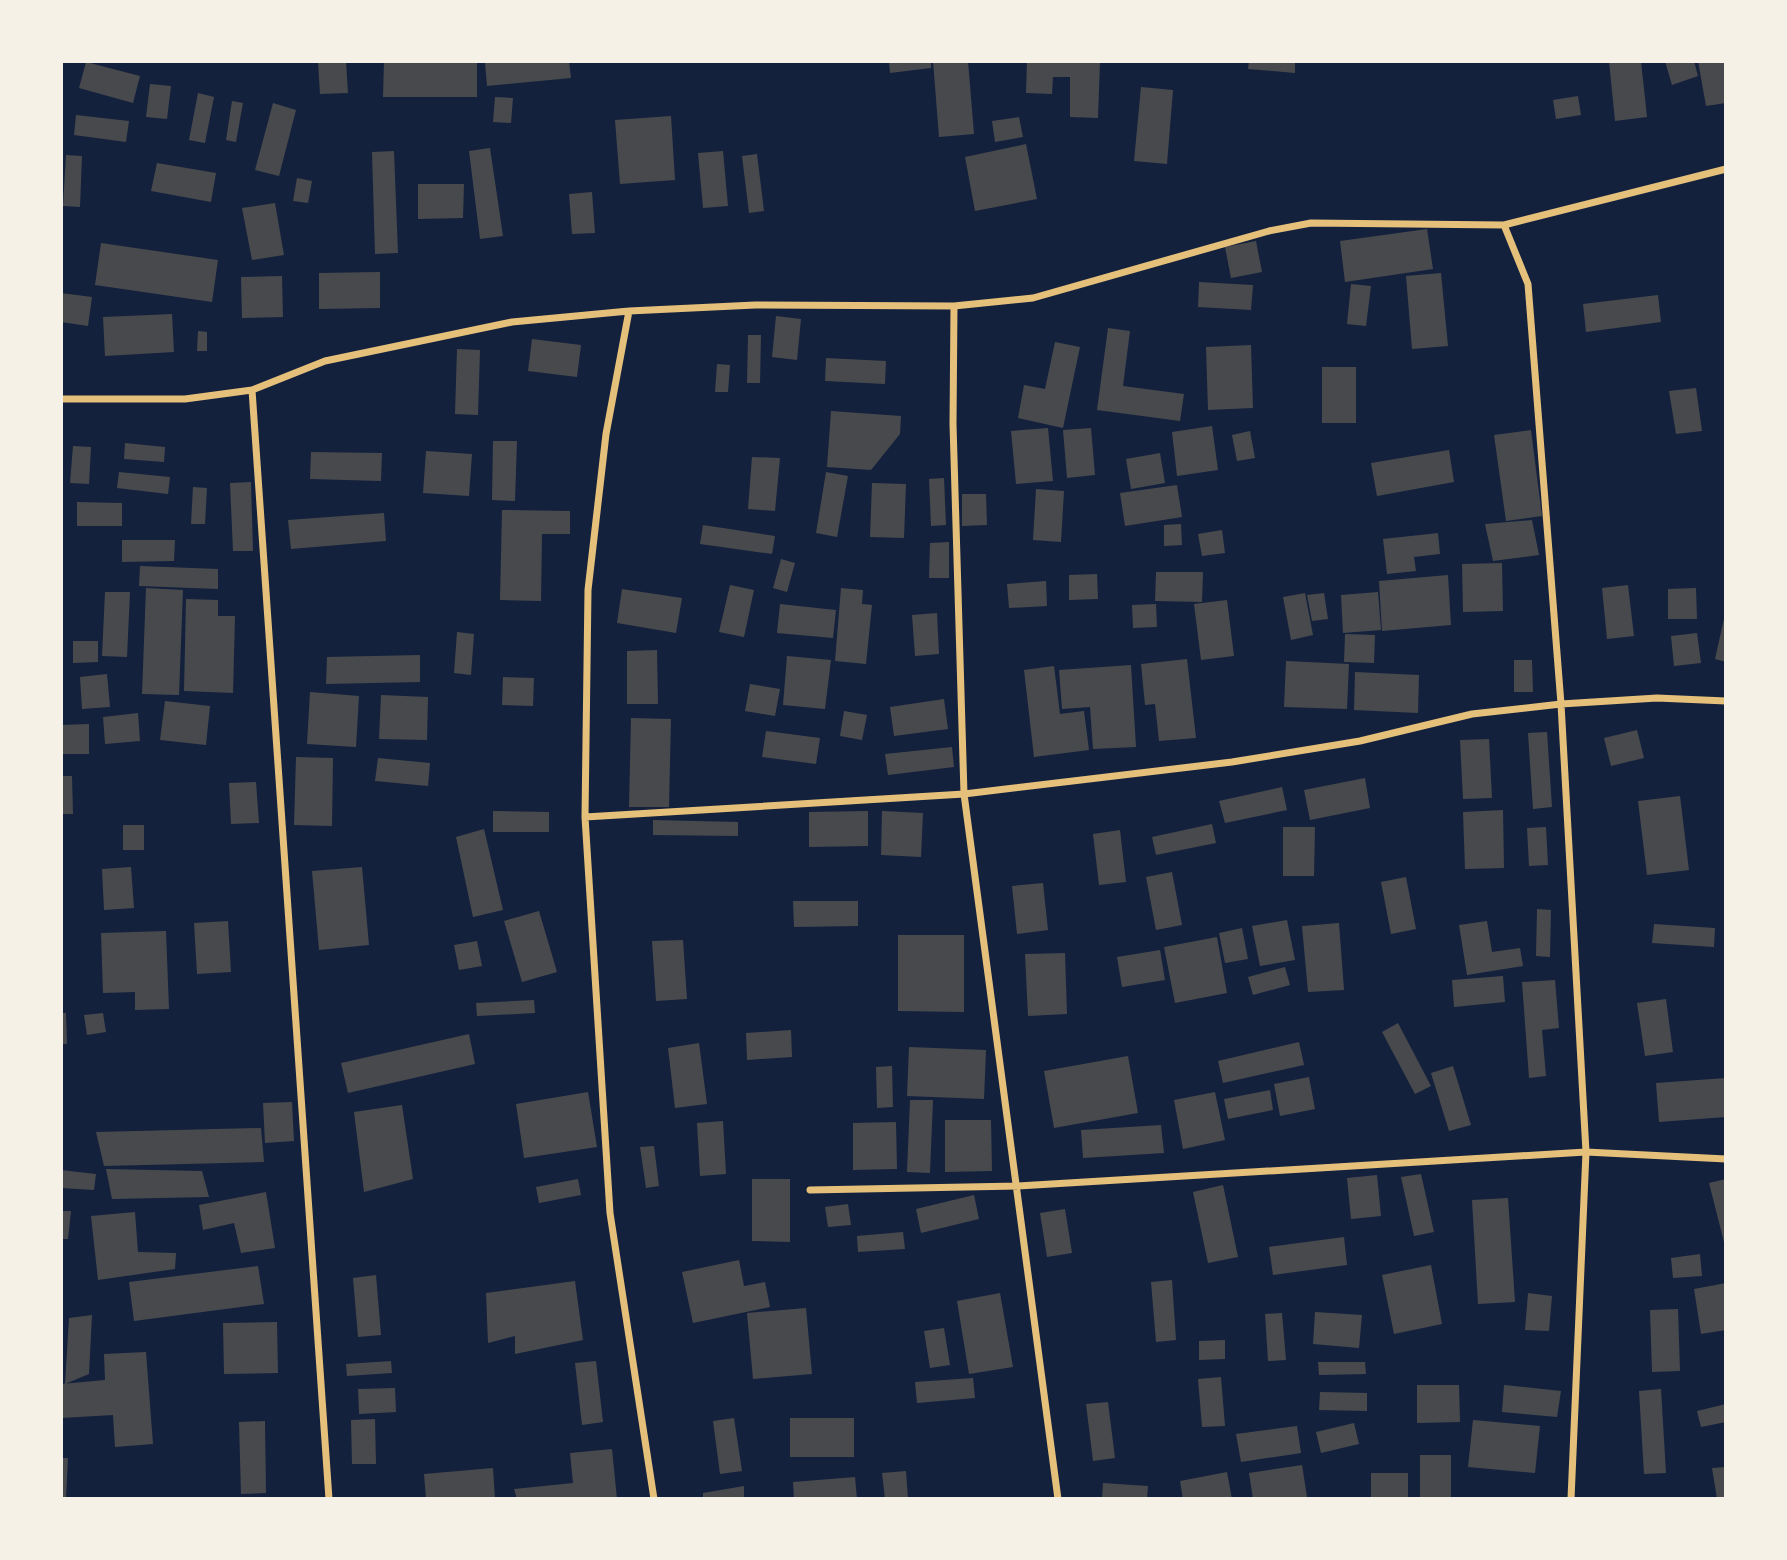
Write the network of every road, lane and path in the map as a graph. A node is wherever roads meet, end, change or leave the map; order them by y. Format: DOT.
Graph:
graph roads {
  1 [pos="1726,169"];
  2 [pos="1504,225"];
  3 [pos="954,306"];
  4 [pos="629,311"];
  5 [pos="252,390"];
  6 [pos="61,399"];
  7 [pos="1726,702"];
  8 [pos="1561,704"];
  9 [pos="964,794"];
  10 [pos="585,817"];
  11 [pos="1586,1152"];
  12 [pos="1726,1158"];
  13 [pos="1018,1186"];
  14 [pos="810,1190"];
  15 [pos="329,1499"];
  16 [pos="654,1499"];
  17 [pos="1058,1499"];
  18 [pos="1571,1499"];
  1 -- 2 [label="street"];
  2 -- 3 [label="street"];
  2 -- 8 [label="street"];
  3 -- 4 [label="street"];
  3 -- 9 [label="street"];
  4 -- 5 [label="street"];
  4 -- 10 [label="street"];
  5 -- 6 [label="street"];
  5 -- 15 [label="street"];
  7 -- 8 [label="street"];
  8 -- 9 [label="street"];
  8 -- 11 [label="street"];
  9 -- 10 [label="street"];
  9 -- 13 [label="street"];
  10 -- 16 [label="street"];
  11 -- 12 [label="street"];
  11 -- 13 [label="street"];
  11 -- 18 [label="street"];
  13 -- 14 [label="street"];
  13 -- 17 [label="street"];
}
